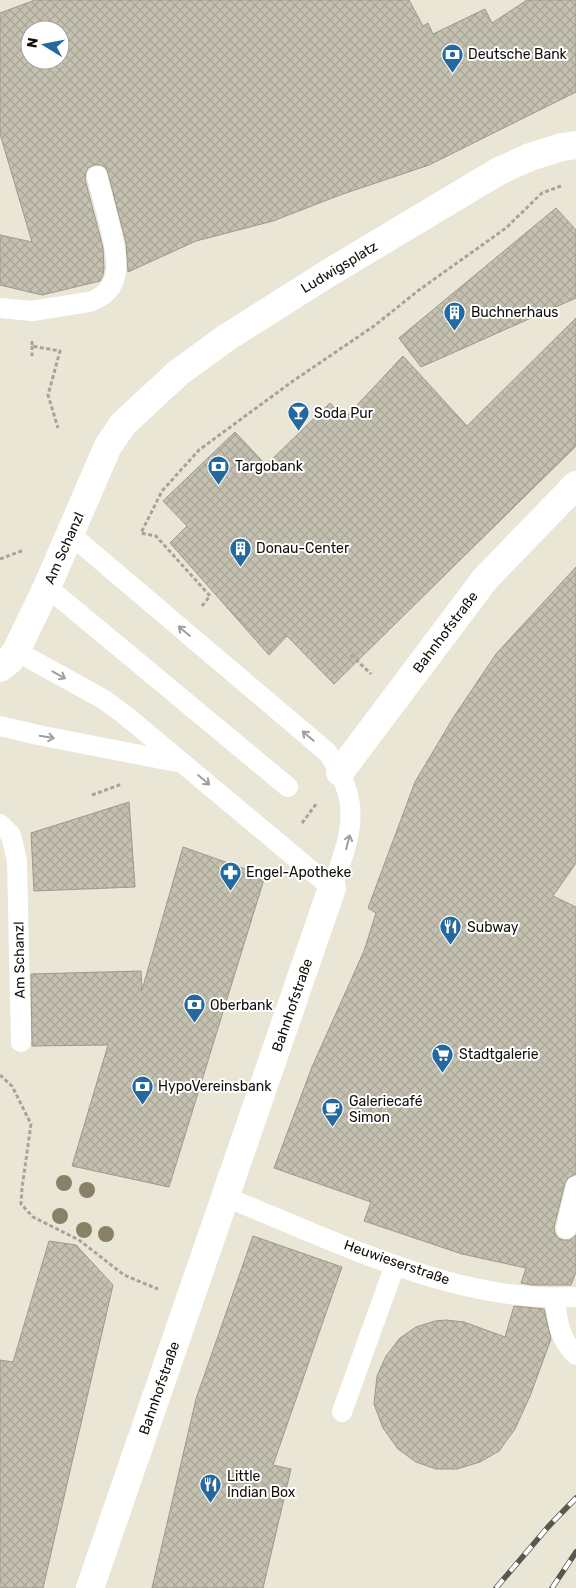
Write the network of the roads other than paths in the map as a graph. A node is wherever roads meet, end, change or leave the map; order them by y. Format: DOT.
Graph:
graph roads {
  1 [pos="576,145"];
  2 [pos="97,176"];
  3 [pos="0,308"];
  4 [pos="123,424"];
  5 [pos="576,485"];
  6 [pos="70,534"];
  7 [pos="47,587"];
  8 [pos="8,660"];
  9 [pos="0,726"];
  10 [pos="184,764"];
  11 [pos="340,772"];
  12 [pos="288,787"];
  13 [pos="0,824"];
  14 [pos="332,888"];
  15 [pos="21,1042"];
  16 [pos="576,1186"];
  17 [pos="226,1196"];
  18 [pos="566,1229"];
  19 [pos="395,1265"];
  20 [pos="576,1298"];
  21 [pos="555,1299"];
  22 [pos="576,1355"];
  23 [pos="342,1412"];
  24 [pos="90,1588"];
  1 -- 4 [label="street, Ludwigsplatz"];
  2 -- 3 [label="lane"];
  4 -- 6 [label="street, Am Schanzl"];
  5 -- 11 [label="street, Bahnhofstraße"];
  6 -- 7 [label="street, Am Schanzl"];
  11 -- 6 [label="lane, one-way"];
  7 -- 8 [label="street, Am Schanzl"];
  7 -- 12 [label="lane"];
  8 -- 10 [label="lane, one-way"];
  9 -- 10 [label="lane, one-way"];
  10 -- 14 [label="lane, one-way"];
  14 -- 11 [label="lane, Bahnhofstraße, one-way"];
  13 -- 15 [label="lane, Am Schanzl"];
  14 -- 17 [label="street, Bahnhofstraße"];
  16 -- 18 [label="lane"];
  17 -- 19 [label="lane, Heuwieserstraße"];
  17 -- 24 [label="street, Bahnhofstraße"];
  19 -- 21 [label="lane, Heuwieserstraße"];
  19 -- 23 [label="lane"];
  20 -- 21 [label="lane, Heuwieserstraße"];
  21 -- 22 [label="lane"];
}
